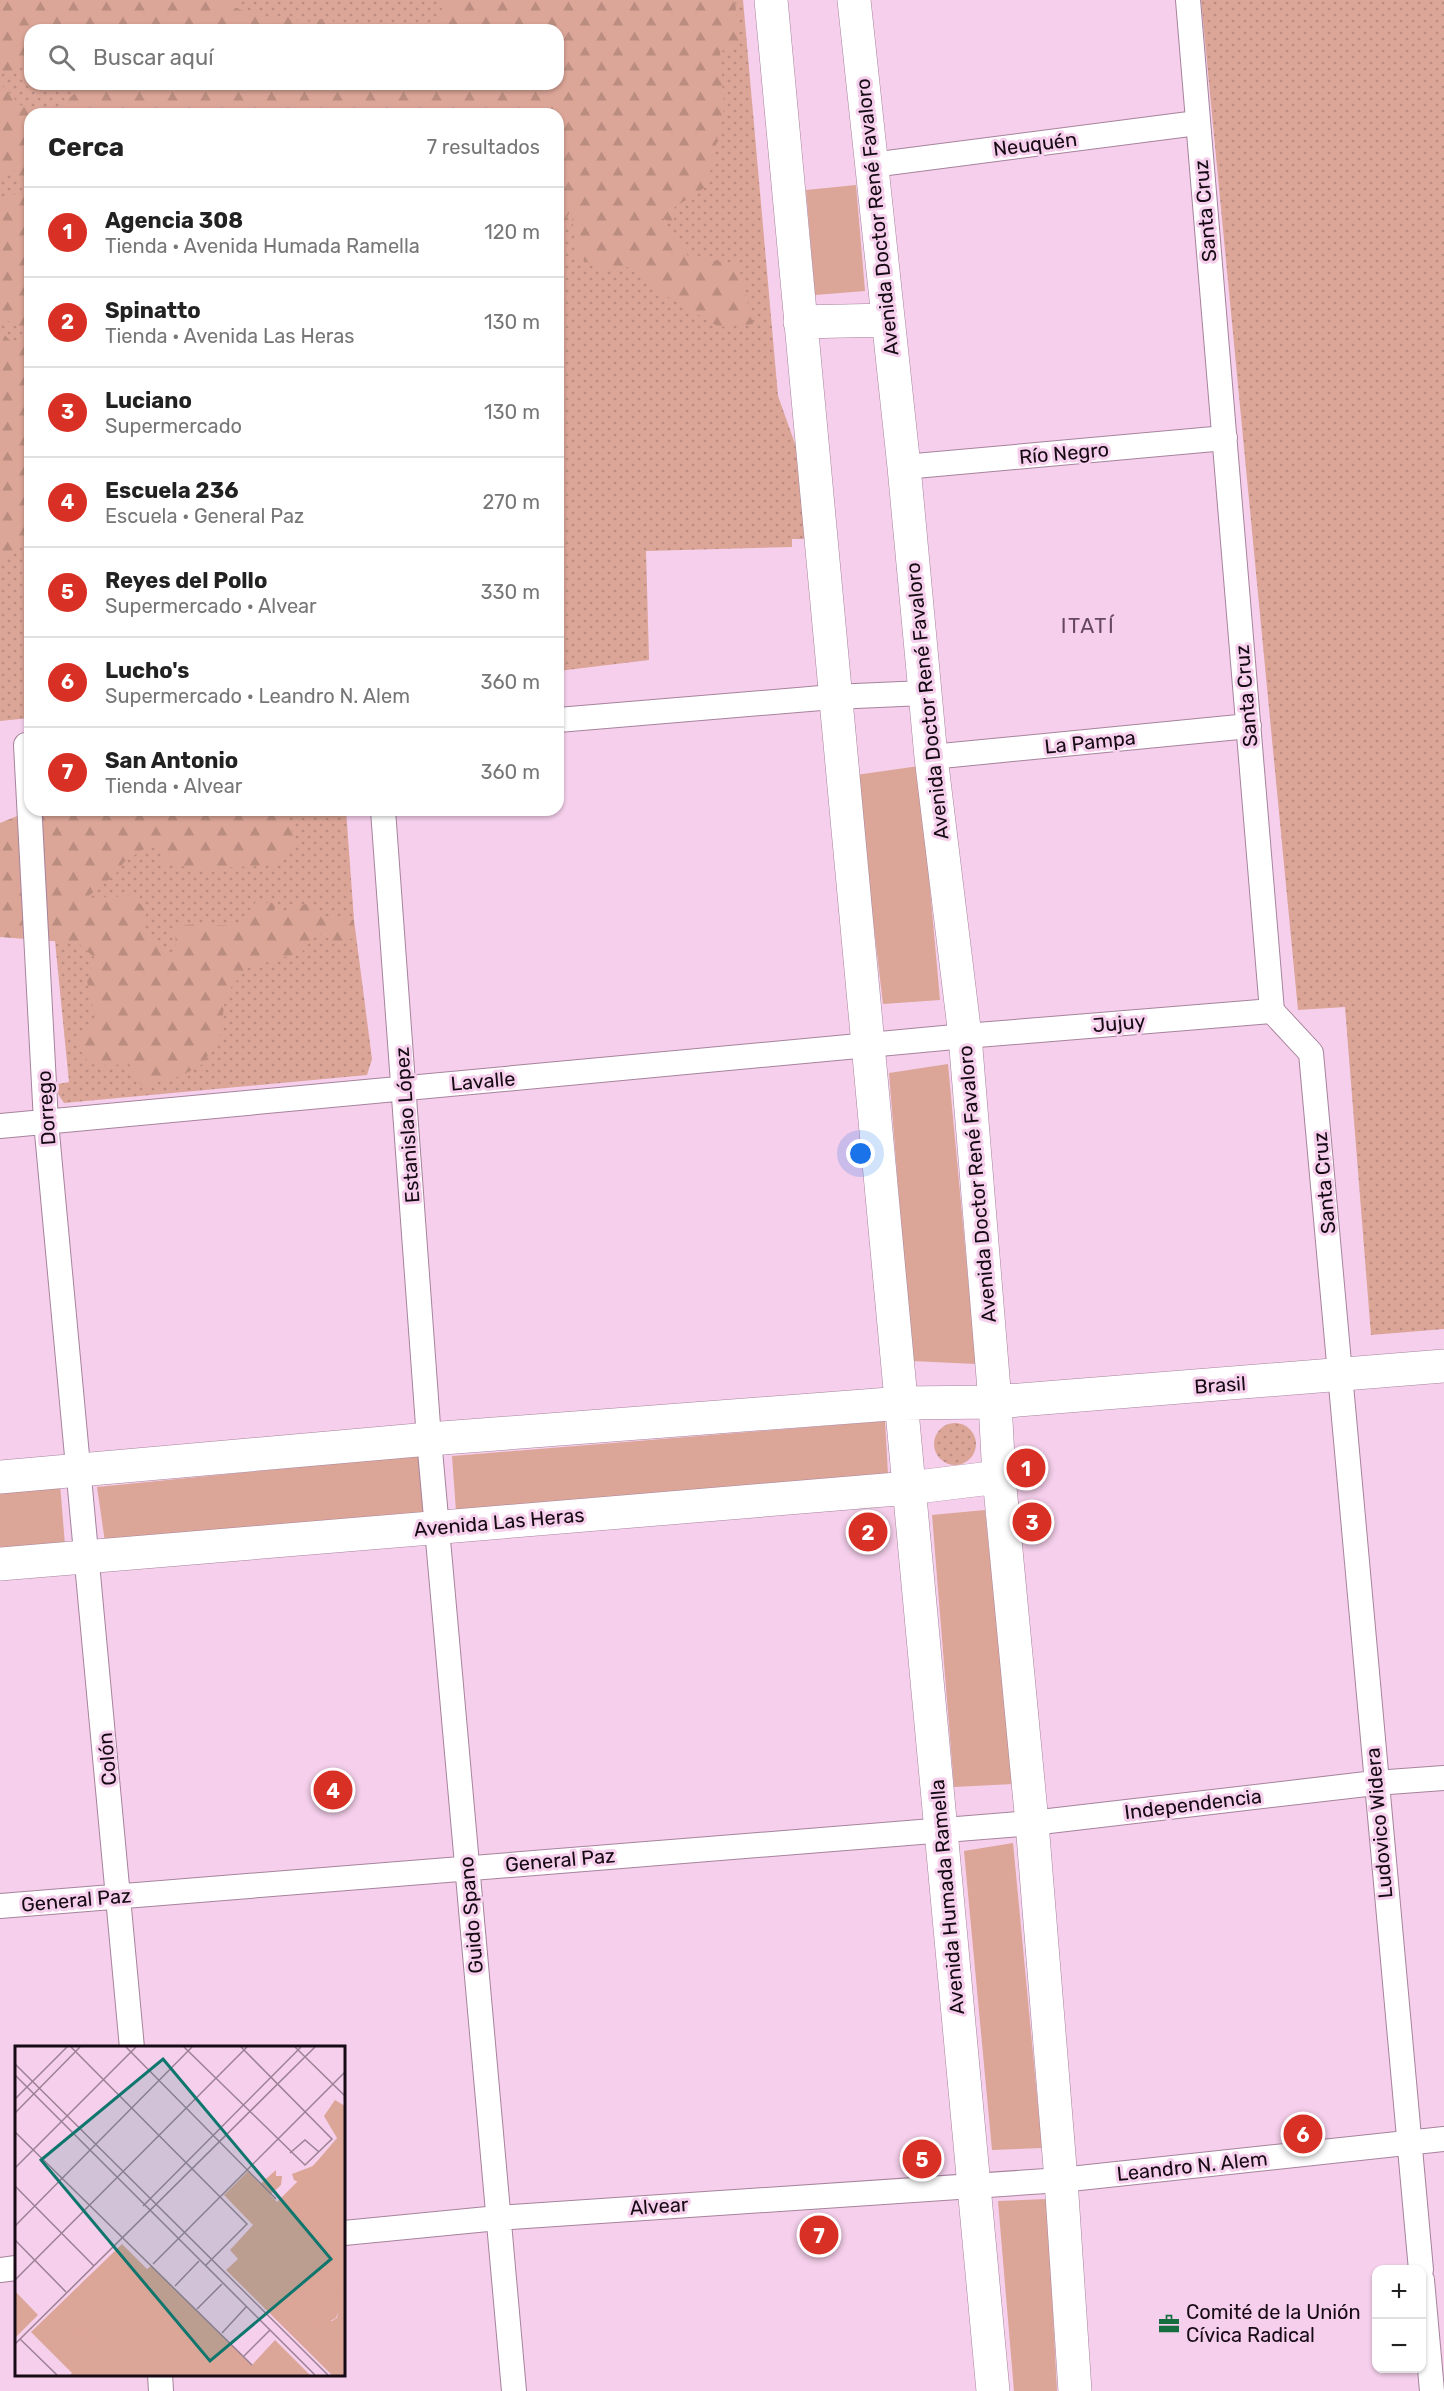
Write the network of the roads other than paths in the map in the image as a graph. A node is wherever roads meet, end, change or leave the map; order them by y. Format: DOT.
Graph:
graph roads {
  1 [pos="771,0"];
  2 [pos="854,0"];
  3 [pos="1188,0"];
  4 [pos="1197,123"];
  5 [pos="872,165"];
  6 [pos="888,320"];
  7 [pos="800,322"];
  8 [pos="1225,438"];
  9 [pos="904,467"];
  10 [pos="924,693"];
  11 [pos="833,697"];
  12 [pos="564,719"];
  13 [pos="1249,726"];
  14 [pos="931,757"];
  15 [pos="30,816"];
  16 [pos="383,816"];
  17 [pos="1272,1011"];
  18 [pos="965,1036"];
  19 [pos="870,1045"];
  20 [pos="405,1088"];
  21 [pos="46,1122"];
  22 [pos="0,1125"];
  23 [pos="1444,1366"];
  24 [pos="1342,1376"];
  25 [pos="903,1402"];
  26 [pos="995,1402"];
  27 [pos="429,1439"];
  28 [pos="80,1470"];
  29 [pos="0,1477"];
  30 [pos="999,1477"];
  31 [pos="909,1488"];
  32 [pos="437,1527"];
  33 [pos="88,1556"];
  34 [pos="0,1564"];
  35 [pos="1444,1778"];
  36 [pos="1376,1783"];
  37 [pos="1032,1823"];
  38 [pos="941,1829"];
  39 [pos="467,1868"];
  40 [pos="120,1897"];
  41 [pos="0,1906"];
  42 [pos="132,2046"];
  43 [pos="1444,2139"];
  44 [pos="1409,2143"];
  45 [pos="1061,2180"];
  46 [pos="975,2184"];
  47 [pos="498,2218"];
  48 [pos="345,2233"];
  49 [pos="1420,2265"];
  50 [pos="15,2268"];
  51 [pos="0,2270"];
  52 [pos="1426,2319"];
  53 [pos="160,2376"];
  54 [pos="161,2391"];
  55 [pos="514,2391"];
  56 [pos="993,2391"];
  57 [pos="1075,2391"];
  58 [pos="1432,2391"];
  1 -- 7 [label="main road"];
  2 -- 5 [label="main road, Avenida Doctor René Favaloro"];
  3 -- 4 [label="street, Santa Cruz"];
  4 -- 5 [label="street, Neuquén"];
  4 -- 8 [label="street, Santa Cruz"];
  5 -- 6 [label="main road, Avenida Doctor René Favaloro"];
  6 -- 7 [label="main road"];
  6 -- 9 [label="main road, Avenida Doctor René Favaloro"];
  7 -- 11 [label="main road"];
  8 -- 9 [label="street, Río Negro"];
  8 -- 13 [label="street, Santa Cruz"];
  9 -- 10 [label="main road, Avenida Doctor René Favaloro"];
  10 -- 11 [label="street"];
  10 -- 14 [label="main road, Avenida Doctor René Favaloro"];
  11 -- 12 [label="street"];
  11 -- 19 [label="main road"];
  13 -- 14 [label="street, La Pampa"];
  13 -- 17 [label="street, Santa Cruz"];
  14 -- 18 [label="main road, Avenida Doctor René Favaloro"];
  15 -- 21 [label="street, Dorrego"];
  16 -- 20 [label="street, Estanislao López"];
  17 -- 18 [label="street, Jujuy"];
  17 -- 24 [label="street, Santa Cruz"];
  18 -- 19 [label="street, Lavalle"];
  18 -- 26 [label="main road, Avenida Doctor René Favaloro"];
  19 -- 20 [label="street, Lavalle"];
  19 -- 25 [label="main road"];
  20 -- 21 [label="street, Lavalle"];
  20 -- 27 [label="street, Estanislao López"];
  21 -- 22 [label="street, Lavalle"];
  21 -- 28 [label="street, Dorrego"];
  23 -- 24 [label="main road, Brasil"];
  24 -- 26 [label="main road, Brasil"];
  24 -- 36 [label="street, Ludovico Widera"];
  25 -- 26 [label="main road"];
  25 -- 27 [label="main road"];
  25 -- 31 [label="main road, Avenida Humada Ramella"];
  26 -- 30 [label="main road"];
  27 -- 28 [label="main road"];
  27 -- 32 [label="street, Guido Spano"];
  28 -- 29 [label="main road"];
  28 -- 33 [label="street, Colón"];
  30 -- 31 [label="main road, Avenida Las Heras"];
  30 -- 37 [label="main road"];
  31 -- 32 [label="main road, Avenida Las Heras"];
  31 -- 38 [label="main road, Avenida Humada Ramella"];
  32 -- 33 [label="main road, Avenida Las Heras"];
  32 -- 39 [label="street, Guido Spano"];
  33 -- 34 [label="main road, Avenida Las Heras"];
  33 -- 40 [label="street, Colón"];
  35 -- 36 [label="street, Independencia"];
  36 -- 37 [label="street, Independencia"];
  36 -- 44 [label="street, Ludovico Widera"];
  37 -- 38 [label="street, Independencia"];
  37 -- 45 [label="main road"];
  38 -- 39 [label="street, General Paz"];
  38 -- 46 [label="main road, Avenida Humada Ramella"];
  39 -- 40 [label="street, General Paz"];
  39 -- 47 [label="street, Guido Spano"];
  40 -- 41 [label="street, General Paz"];
  40 -- 42 [label="street, Colón"];
  43 -- 44 [label="street, Leandro N. Alem"];
  44 -- 45 [label="street, Leandro N. Alem"];
  44 -- 49 [label="street, Ludovico Widera"];
  45 -- 46 [label="street, Leandro N. Alem"];
  45 -- 57 [label="main road"];
  46 -- 47 [label="street, Alvear"];
  46 -- 56 [label="main road, Avenida Humada Ramella"];
  47 -- 48 [label="street, Alvear"];
  47 -- 55 [label="street, Guido Spano"];
  50 -- 51 [label="street"];
  52 -- 58 [label="street"];
  53 -- 54 [label="street"];
}
